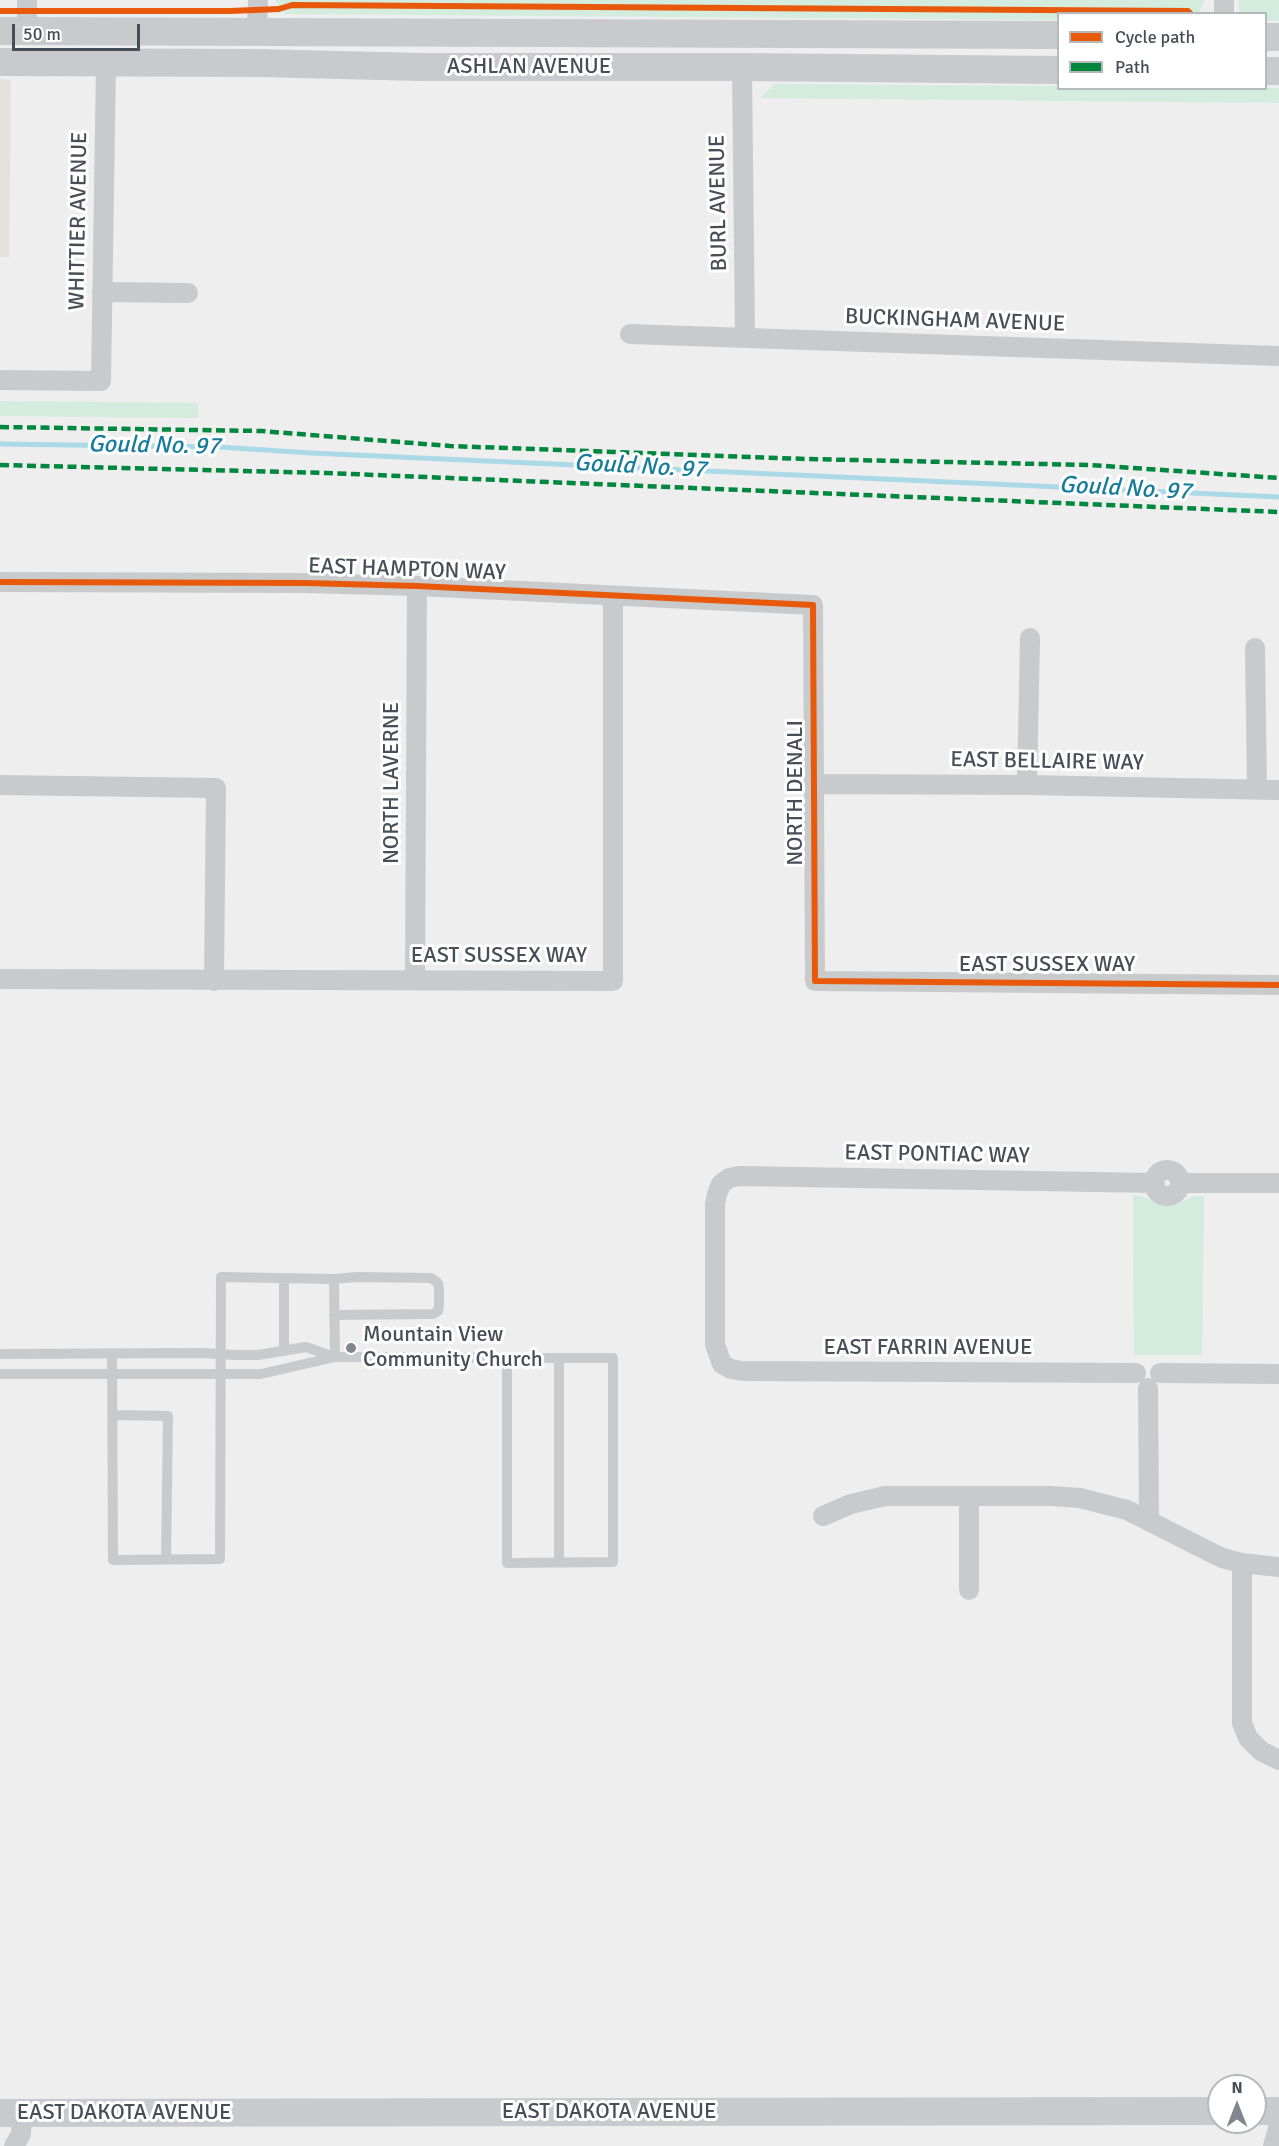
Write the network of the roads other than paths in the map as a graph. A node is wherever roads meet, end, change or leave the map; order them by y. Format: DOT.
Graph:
graph roads {
  1 [pos="27,0"];
  2 [pos="258,0"];
  3 [pos="13,31"];
  4 [pos="257,32"];
  5 [pos="914,34"];
  6 [pos="1057,35"];
  7 [pos="0,46"];
  8 [pos="0,62"];
  9 [pos="106,63"];
  10 [pos="257,63"];
  11 [pos="742,66"];
  12 [pos="1057,69"];
  13 [pos="102,292"];
  14 [pos="188,293"];
  15 [pos="630,334"];
  16 [pos="745,338"];
  17 [pos="1279,356"];
  18 [pos="0,380"];
  19 [pos="0,582"];
  20 [pos="417,586"];
  21 [pos="613,597"];
  22 [pos="813,605"];
  23 [pos="1030,638"];
  24 [pos="1255,648"];
  25 [pos="813,784"];
  26 [pos="0,785"];
  27 [pos="1027,785"];
  28 [pos="1257,790"];
  29 [pos="1279,790"];
  30 [pos="0,979"];
  31 [pos="415,980"];
  32 [pos="214,981"];
  33 [pos="815,981"];
  34 [pos="1279,985"];
  35 [pos="1279,1183"];
  36 [pos="284,1278"];
  37 [pos="334,1279"];
  38 [pos="334,1315"];
  39 [pos="284,1351"];
  40 [pos="112,1353"];
  41 [pos="0,1354"];
  42 [pos="219,1354"];
  43 [pos="335,1357"];
  44 [pos="507,1358"];
  45 [pos="559,1358"];
  46 [pos="722,1364"];
  47 [pos="113,1373"];
  48 [pos="219,1373"];
  49 [pos="0,1374"];
  50 [pos="1279,1374"];
  51 [pos="1148,1378"];
  52 [pos="113,1415"];
  53 [pos="969,1496"];
  54 [pos="823,1516"];
  55 [pos="1149,1520"];
  56 [pos="166,1559"];
  57 [pos="559,1562"];
  58 [pos="1242,1563"];
  59 [pos="1279,1567"];
  60 [pos="969,1590"];
  61 [pos="1279,1760"];
  62 [pos="1207,2111"];
  63 [pos="1279,2125"];
  64 [pos="17,2131"];
  65 [pos="1273,2146"];
  1 -- 3 [label="street"];
  2 -- 4 [label="street"];
  3 -- 4 [label="main road, ASHLAN AVENUE"];
  3 -- 7 [label="main road"];
  4 -- 5 [label="main road, ASHLAN AVENUE"];
  4 -- 10 [label="main road"];
  5 -- 6 [label="main road, ASHLAN AVENUE"];
  5 -- 11 [label="main road"];
  8 -- 9 [label="main road, ASHLAN AVENUE"];
  9 -- 10 [label="main road, ASHLAN AVENUE"];
  9 -- 13 [label="street, WHITTIER AVENUE"];
  10 -- 11 [label="main road, ASHLAN AVENUE"];
  11 -- 12 [label="main road, ASHLAN AVENUE"];
  11 -- 16 [label="street, BURL AVENUE"];
  13 -- 14 [label="street"];
  13 -- 18 [label="street, WHITTIER AVENUE"];
  15 -- 16 [label="street, BUCKINGHAM AVENUE"];
  16 -- 17 [label="street, BUCKINGHAM AVENUE"];
  19 -- 20 [label="street, EAST HAMPTON WAY"];
  20 -- 21 [label="street, EAST HAMPTON WAY"];
  20 -- 31 [label="street, NORTH LAVERNE"];
  21 -- 22 [label="street, EAST HAMPTON WAY"];
  21 -- 31 [label="street, EAST SUSSEX WAY"];
  22 -- 25 [label="street, NORTH DENALI"];
  23 -- 27 [label="street"];
  24 -- 28 [label="street"];
  25 -- 27 [label="street, EAST BELLAIRE WAY"];
  25 -- 33 [label="street, NORTH DENALI"];
  26 -- 32 [label="street"];
  27 -- 28 [label="street, EAST BELLAIRE WAY"];
  28 -- 29 [label="street, EAST BELLAIRE WAY"];
  30 -- 32 [label="street, EAST SUSSEX WAY"];
  31 -- 32 [label="street, EAST SUSSEX WAY"];
  33 -- 34 [label="street, EAST SUSSEX WAY"];
  35 -- 46 [label="street, EAST PONTIAC WAY"];
  36 -- 37 [label="lane"];
  36 -- 39 [label="lane"];
  36 -- 42 [label="lane"];
  37 -- 38 [label="lane"];
  37 -- 38 [label="lane"];
  38 -- 43 [label="lane"];
  39 -- 42 [label="lane"];
  39 -- 43 [label="lane"];
  40 -- 41 [label="lane"];
  40 -- 42 [label="lane"];
  40 -- 47 [label="lane"];
  42 -- 48 [label="lane"];
  43 -- 44 [label="lane"];
  43 -- 48 [label="lane"];
  44 -- 45 [label="lane"];
  44 -- 57 [label="lane"];
  45 -- 57 [label="lane"];
  45 -- 57 [label="lane"];
  46 -- 51 [label="street, EAST FARRIN AVENUE"];
  47 -- 48 [label="lane"];
  47 -- 49 [label="lane"];
  47 -- 52 [label="lane"];
  48 -- 56 [label="lane"];
  50 -- 51 [label="street, EAST FARRIN AVENUE"];
  51 -- 55 [label="street"];
  52 -- 56 [label="lane"];
  52 -- 56 [label="lane"];
  53 -- 54 [label="street"];
  53 -- 55 [label="street"];
  53 -- 60 [label="street"];
  55 -- 58 [label="street"];
  58 -- 59 [label="street"];
  58 -- 61 [label="street"];
  62 -- 64 [label="main road, EAST DAKOTA AVENUE"];
  63 -- 65 [label="street"];
}
